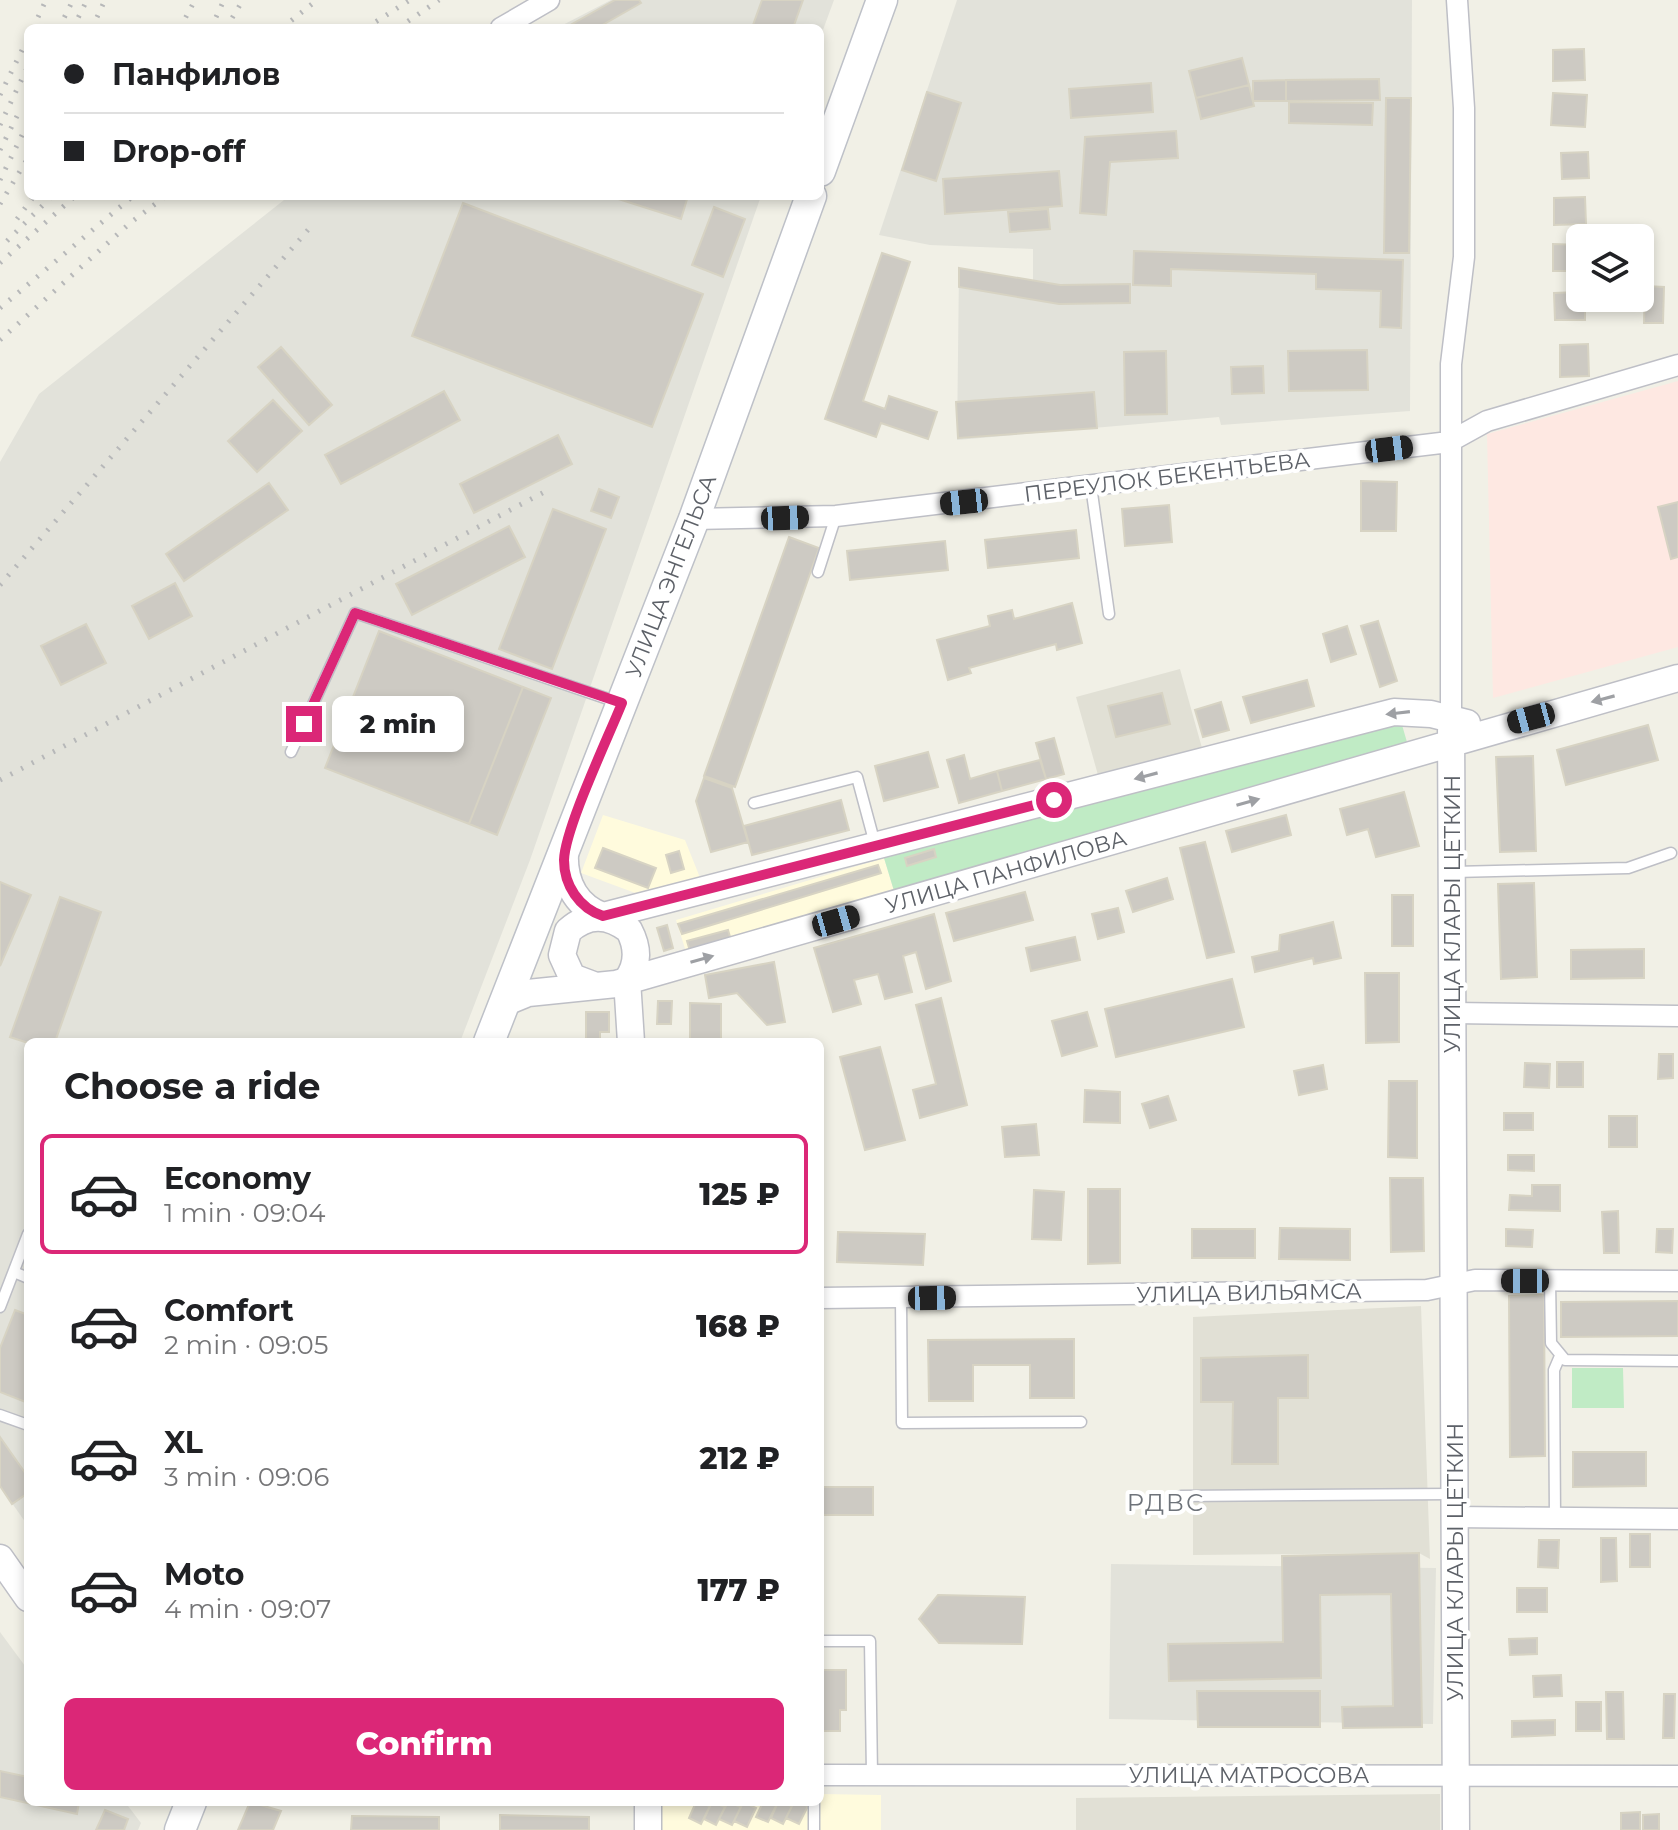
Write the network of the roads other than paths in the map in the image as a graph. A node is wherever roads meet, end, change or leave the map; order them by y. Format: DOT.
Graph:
graph roads {
  1 [pos="549,0"];
  2 [pos="882,0"];
  3 [pos="1457,0"];
  4 [pos="508,24"];
  5 [pos="824,160"];
  6 [pos="810,200"];
  7 [pos="1678,365"];
  8 [pos="1449,442"];
  9 [pos="1091,486"];
  10 [pos="836,516"];
  11 [pos="694,519"];
  12 [pos="818,572"];
  13 [pos="1109,614"];
  14 [pos="1678,678"];
  15 [pos="622,703"];
  16 [pos="1451,732"];
  17 [pos="291,752"];
  18 [pos="754,803"];
  19 [pos="876,846"];
  20 [pos="565,848"];
  21 [pos="1671,853"];
  22 [pos="1452,872"];
  23 [pos="597,917"];
  24 [pos="533,933"];
  25 [pos="627,980"];
  26 [pos="599,987"];
  27 [pos="506,1002"];
  28 [pos="1453,1013"];
  29 [pos="1678,1016"];
  30 [pos="491,1038"];
  31 [pos="631,1038"];
  32 [pos="24,1245"];
  33 [pos="14,1272"];
  34 [pos="24,1276"];
  35 [pos="1550,1281"];
  36 [pos="1678,1281"];
  37 [pos="1455,1284"];
  38 [pos="824,1298"];
  39 [pos="901,1299"];
  40 [pos="0,1307"];
  41 [pos="1560,1356"];
  42 [pos="1678,1361"];
  43 [pos="0,1415"];
  44 [pos="1081,1422"];
  45 [pos="24,1424"];
  46 [pos="1181,1496"];
  47 [pos="1454,1506"];
  48 [pos="1555,1518"];
  49 [pos="1678,1519"];
  50 [pos="0,1558"];
  51 [pos="24,1592"];
  52 [pos="824,1641"];
  53 [pos="1456,1774"];
  54 [pos="824,1775"];
  55 [pos="872,1775"];
  56 [pos="1678,1776"];
  57 [pos="189,1806"];
  58 [pos="648,1806"];
  59 [pos="814,1806"];
  60 [pos="180,1830"];
  61 [pos="648,1830"];
  62 [pos="814,1830"];
  63 [pos="1456,1830"];
  1 -- 4 [label="street"];
  2 -- 5 [label="main road"];
  3 -- 8 [label="street, УЛИЦА КЛАРЫ ЦЕТКИН"];
  6 -- 11 [label="main road, УЛИЦА ЭНГЕЛЬСА"];
  7 -- 8 [label="street"];
  8 -- 9 [label="street, ПЕРЕУЛОК БЕКЕНТЬЕВА"];
  8 -- 16 [label="street, УЛИЦА КЛАРЫ ЦЕТКИН"];
  9 -- 10 [label="street, ПЕРЕУЛОК БЕКЕНТЬЕВА"];
  9 -- 13 [label="lane"];
  10 -- 11 [label="street, ПЕРЕУЛОК БЕКЕНТЬЕВА"];
  10 -- 12 [label="lane"];
  11 -- 15 [label="main road, УЛИЦА ЭНГЕЛЬСА"];
  14 -- 16 [label="street, УЛИЦА ПАНФИЛОВА, one-way"];
  15 -- 17 [label="lane"];
  15 -- 20 [label="main road, УЛИЦА ЭНГЕЛЬСА"];
  16 -- 19 [label="street, УЛИЦА ПАНФИЛОВА, one-way"];
  16 -- 22 [label="street, УЛИЦА КЛАРЫ ЦЕТКИН"];
  25 -- 16 [label="street, УЛИЦА ПАНФИЛОВА, one-way"];
  18 -- 19 [label="lane"];
  19 -- 23 [label="street, УЛИЦА ПАНФИЛОВА"];
  20 -- 23 [label="street"];
  20 -- 24 [label="main road, УЛИЦА ЭНГЕЛЬСА"];
  21 -- 22 [label="lane"];
  22 -- 28 [label="street, УЛИЦА КЛАРЫ ЦЕТКИН"];
  23 -- 24 [label="street, УЛИЦА ПАНФИЛОВА"];
  23 -- 25 [label="street"];
  23 -- 26 [label="street"];
  24 -- 27 [label="main road, УЛИЦА ЭНГЕЛЬСА"];
  25 -- 26 [label="street, УЛИЦА ПАНФИЛОВА"];
  25 -- 31 [label="street"];
  26 -- 27 [label="street, УЛИЦА ПАНФИЛОВА"];
  27 -- 30 [label="main road, УЛИЦА ЭНГЕЛЬСА"];
  28 -- 29 [label="street"];
  28 -- 37 [label="street, УЛИЦА КЛАРЫ ЦЕТКИН"];
  32 -- 33 [label="lane"];
  33 -- 34 [label="lane"];
  33 -- 40 [label="lane"];
  35 -- 36 [label="street, УЛИЦА ВИЛЬЯМСА"];
  35 -- 37 [label="street, УЛИЦА ВИЛЬЯМСА"];
  35 -- 41 [label="lane"];
  37 -- 39 [label="street, УЛИЦА ВИЛЬЯМСА"];
  37 -- 47 [label="street, УЛИЦА КЛАРЫ ЦЕТКИН"];
  38 -- 39 [label="street, УЛИЦА ВИЛЬЯМСА"];
  39 -- 44 [label="lane"];
  41 -- 42 [label="lane"];
  41 -- 48 [label="lane"];
  43 -- 45 [label="lane"];
  46 -- 47 [label="lane"];
  47 -- 48 [label="street"];
  47 -- 53 [label="street, УЛИЦА КЛАРЫ ЦЕТКИН"];
  48 -- 49 [label="street"];
  50 -- 51 [label="street"];
  52 -- 55 [label="lane"];
  53 -- 55 [label="street, УЛИЦА МАТРОСОВА"];
  53 -- 56 [label="street, УЛИЦА МАТРОСОВА"];
  53 -- 63 [label="street, УЛИЦА КЛАРЫ ЦЕТКИН"];
  54 -- 55 [label="street, УЛИЦА МАТРОСОВА"];
  57 -- 60 [label="main road"];
  58 -- 61 [label="street"];
  59 -- 62 [label="lane"];
}
